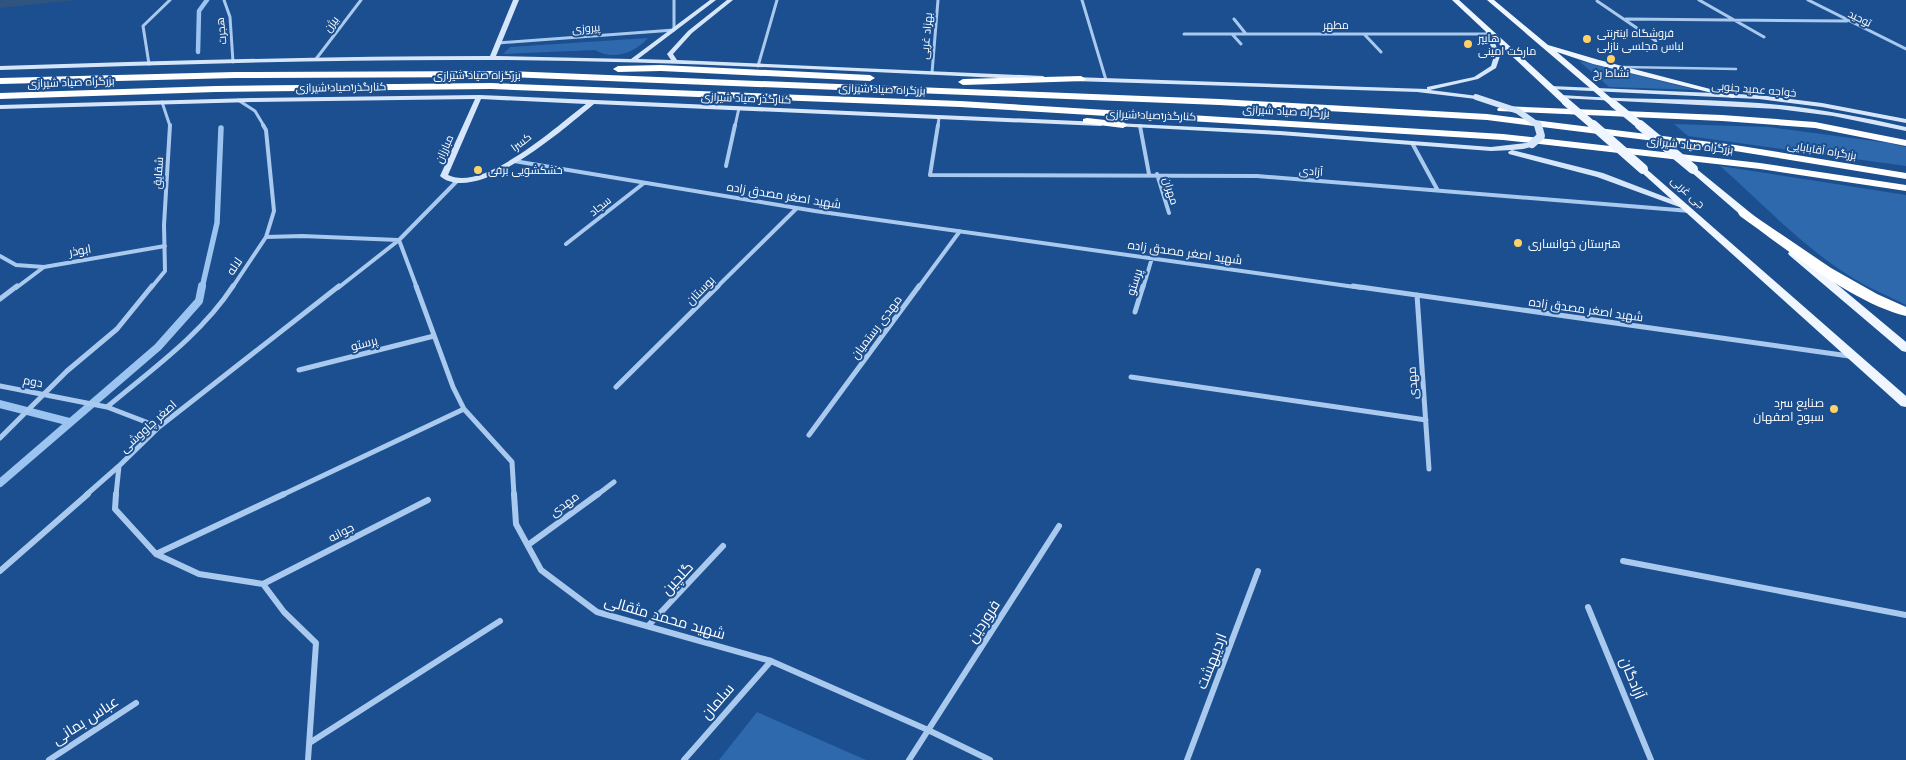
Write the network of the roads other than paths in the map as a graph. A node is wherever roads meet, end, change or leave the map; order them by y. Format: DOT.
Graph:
graph roads {
  1 [pos="170,0"];
  2 [pos="224,0"];
  3 [pos="361,0"];
  4 [pos="516,0"];
  5 [pos="674,0"];
  6 [pos="714,0"];
  7 [pos="730,0"];
  8 [pos="777,0"];
  9 [pos="938,0"];
  10 [pos="1082,0"];
  11 [pos="1454,0"];
  12 [pos="1490,0"];
  13 [pos="1699,0"];
  14 [pos="1808,0"];
  15 [pos="1597,1"];
  16 [pos="1234,19"];
  17 [pos="1626,19"];
  18 [pos="1735,21"];
  19 [pos="1847,21"];
  20 [pos="674,30"];
  21 [pos="690,32"];
  22 [pos="1488,32"];
  23 [pos="1184,34"];
  24 [pos="1232,34"];
  25 [pos="1246,34"];
  26 [pos="1364,34"];
  27 [pos="1764,37"];
  28 [pos="1656,40"];
  29 [pos="498,43"];
  30 [pos="1241,44"];
  31 [pos="1548,47"];
  32 [pos="1906,49"];
  33 [pos="1381,52"];
  34 [pos="492,58"];
  35 [pos="316,59"];
  36 [pos="633,60"];
  37 [pos="233,62"];
  38 [pos="675,62"];
  39 [pos="149,64"];
  40 [pos="758,66"];
  41 [pos="1616,67"];
  42 [pos="0,68"];
  43 [pos="1736,69"];
  44 [pos="932,73"];
  45 [pos="505,74"];
  46 [pos="1081,80"];
  47 [pos="1106,80"];
  48 [pos="0,81"];
  49 [pos="491,86"];
  50 [pos="1551,88"];
  51 [pos="1417,90"];
  52 [pos="1598,91"];
  53 [pos="0,96"];
  54 [pos="1733,96"];
  55 [pos="479,97"];
  56 [pos="238,100"];
  57 [pos="1564,100"];
  58 [pos="162,102"];
  59 [pos="1219,102"];
  60 [pos="592,103"];
  61 [pos="1612,103"];
  62 [pos="0,107"];
  63 [pos="739,108"];
  64 [pos="939,117"];
  65 [pos="1906,121"];
  66 [pos="1123,125"];
  67 [pos="1140,126"];
  68 [pos="1906,129"];
  69 [pos="1906,143"];
  70 [pos="1414,146"];
  71 [pos="1491,148"];
  72 [pos="1735,148"];
  73 [pos="514,162"];
  74 [pos="726,166"];
  75 [pos="1760,166"];
  76 [pos="1149,174"];
  77 [pos="1157,174"];
  78 [pos="1906,176"];
  79 [pos="457,181"];
  80 [pos="644,183"];
  81 [pos="1436,189"];
  82 [pos="1906,189"];
  83 [pos="797,208"];
  84 [pos="1688,209"];
  85 [pos="1744,212"];
  86 [pos="1169,213"];
  87 [pos="960,231"];
  88 [pos="266,237"];
  89 [pos="398,240"];
  90 [pos="566,244"];
  91 [pos="165,246"];
  92 [pos="0,256"];
  93 [pos="1152,258"];
  94 [pos="44,267"];
  95 [pos="1417,295"];
  96 [pos="0,299"];
  97 [pos="1135,312"];
  98 [pos="1906,312"];
  99 [pos="434,336"];
  100 [pos="1906,348"];
  101 [pos="1854,356"];
  102 [pos="299,370"];
  103 [pos="1131,377"];
  104 [pos="0,386"];
  105 [pos="616,387"];
  106 [pos="45,394"];
  107 [pos="1906,403"];
  108 [pos="107,407"];
  109 [pos="464,409"];
  110 [pos="1426,420"];
  111 [pos="159,427"];
  112 [pos="808,435"];
  113 [pos="0,438"];
  114 [pos="119,466"];
  115 [pos="1429,469"];
  116 [pos="614,482"];
  117 [pos="428,500"];
  118 [pos="1059,526"];
  119 [pos="528,545"];
  120 [pos="723,546"];
  121 [pos="156,554"];
  122 [pos="1623,562"];
  123 [pos="0,571"];
  124 [pos="1258,571"];
  125 [pos="263,584"];
  126 [pos="1588,607"];
  127 [pos="1906,615"];
  128 [pos="500,621"];
  129 [pos="648,626"];
  130 [pos="771,661"];
  131 [pos="136,703"];
  132 [pos="928,730"];
  133 [pos="311,742"];
  134 [pos="48,760"];
  135 [pos="308,760"];
  136 [pos="684,760"];
  137 [pos="909,760"];
  138 [pos="990,760"];
  139 [pos="1187,760"];
  140 [pos="1652,760"];
  1 -- 39 [label="street"];
  2 -- 37 [label="street, هجرت"];
  3 -- 35 [label="street, بیژن"];
  4 -- 29 [label="main road"];
  5 -- 20 [label="street"];
  6 -- 20 [label="main road"];
  7 -- 21 [label="main road"];
  8 -- 40 [label="street"];
  9 -- 44 [label="street, بهزاد غربی"];
  10 -- 47 [label="street"];
  11 -- 22 [label="main road, جی غربی"];
  12 -- 31 [label="main road"];
  13 -- 18 [label="street"];
  14 -- 19 [label="street, توحید"];
  15 -- 17 [label="street"];
  16 -- 25 [label="street"];
  17 -- 18 [label="street"];
  17 -- 28 [label="street"];
  18 -- 19 [label="street"];
  18 -- 27 [label="street"];
  19 -- 32 [label="street, توحید"];
  20 -- 21 [label="main road"];
  20 -- 29 [label="street, پیروزی"];
  20 -- 36 [label="main road"];
  21 -- 38 [label="main road"];
  22 -- 26 [label="street, مطهر"];
  22 -- 50 [label="main road, جی غربی"];
  22 -- 51 [label="main road"];
  23 -- 24 [label="street, مطهر"];
  24 -- 25 [label="street, مطهر"];
  24 -- 30 [label="street"];
  25 -- 26 [label="street, مطهر"];
  26 -- 33 [label="street"];
  29 -- 34 [label="main road"];
  31 -- 41 [label="main road"];
  31 -- 52 [label="main road"];
  34 -- 35 [label="main road"];
  34 -- 36 [label="main road"];
  35 -- 37 [label="main road"];
  36 -- 38 [label="main road"];
  37 -- 39 [label="main road"];
  38 -- 40 [label="main road"];
  39 -- 42 [label="main road"];
  40 -- 44 [label="main road"];
  41 -- 43 [label="lane"];
  41 -- 54 [label="main road"];
  44 -- 46 [label="main road"];
  45 -- 46 [label="highway"];
  45 -- 48 [label="highway, بزرگراه صیاد شیرازی"];
  45 -- 59 [label="highway, بزرگراه صیاد شیرازی"];
  46 -- 47 [label="main road"];
  47 -- 51 [label="main road"];
  49 -- 53 [label="highway, بزرگراه صیاد شیرازی"];
  49 -- 66 [label="highway"];
  49 -- 75 [label="highway, بزرگراه صیاد شیرازی"];
  50 -- 52 [label="main road, خواجه عمید جنوبی"];
  50 -- 57 [label="main road, جی غربی"];
  51 -- 71 [label="main road, bridge"];
  52 -- 54 [label="main road, خواجه عمید جنوبی"];
  52 -- 61 [label="main road"];
  54 -- 65 [label="main road, خواجه عمید جنوبی"];
  55 -- 56 [label="main road, کنارگذر صیاد شیرازی"];
  55 -- 60 [label="main road, کنارگذر صیاد شیرازی"];
  55 -- 79 [label="main road, مبارزان"];
  56 -- 58 [label="main road, کنارگذر صیاد شیرازی"];
  56 -- 88 [label="street, لاله"];
  57 -- 61 [label="main road, خواجه عمید جنوبی"];
  57 -- 84 [label="main road, جی غربی, bridge"];
  58 -- 62 [label="main road, کنارگذر صیاد شیرازی"];
  58 -- 91 [label="street, شقایق"];
  59 -- 69 [label="highway"];
  59 -- 72 [label="highway, بزرگراه صیاد شیرازی"];
  60 -- 63 [label="main road, کنارگذر صیاد شیرازی"];
  60 -- 73 [label="main road, کسرا"];
  61 -- 68 [label="main road, خواجه عمید جنوبی"];
  61 -- 85 [label="main road, bridge"];
  63 -- 64 [label="main road, کنارگذر صیاد شیرازی"];
  63 -- 74 [label="street"];
  64 -- 66 [label="main road, کنارگذر صیاد شیرازی"];
  64 -- 76 [label="street, آزادی"];
  66 -- 67 [label="main road, کنارگذر صیاد شیرازی"];
  67 -- 70 [label="main road, کنارگذر صیاد شیرازی"];
  67 -- 76 [label="street"];
  70 -- 71 [label="main road, کنارگذر صیاد شیرازی"];
  70 -- 81 [label="street"];
  71 -- 84 [label="main road"];
  72 -- 78 [label="highway, بزرگراه آقابابایی"];
  73 -- 79 [label="main road, کسرا"];
  73 -- 80 [label="street, شهید اصغر مصدق زاده"];
  75 -- 82 [label="highway, بزرگراه آقابابایی"];
  76 -- 77 [label="street, آزادی"];
  77 -- 81 [label="street, آزادی"];
  77 -- 86 [label="street, مهران"];
  79 -- 89 [label="street"];
  80 -- 83 [label="street, شهید اصغر مصدق زاده"];
  80 -- 90 [label="street, سجاد"];
  81 -- 84 [label="street, آزادی"];
  83 -- 87 [label="street, شهید اصغر مصدق زاده"];
  83 -- 105 [label="street, بوستان"];
  84 -- 101 [label="main road, جی غربی"];
  85 -- 98 [label="highway"];
  85 -- 100 [label="main road"];
  87 -- 93 [label="street, شهید اصغر مصدق زاده"];
  87 -- 112 [label="street, مهدی رستمیان"];
  88 -- 89 [label="street"];
  88 -- 108 [label="street, لاله"];
  89 -- 99 [label="street, شهید محمد مثقالی"];
  89 -- 111 [label="street, اصغر چاووشی"];
  91 -- 94 [label="street, ابوذر"];
  91 -- 106 [label="street"];
  92 -- 94 [label="street, ابوذر"];
  93 -- 95 [label="street, شهید اصغر مصدق زاده"];
  93 -- 97 [label="street, پرستو"];
  94 -- 96 [label="street"];
  95 -- 101 [label="street, شهید اصغر مصدق زاده"];
  95 -- 110 [label="street, مهدی"];
  99 -- 102 [label="street, پرستو"];
  99 -- 109 [label="street, شهید محمد مثقالی"];
  101 -- 107 [label="main road, جی غربی"];
  103 -- 110 [label="street"];
  104 -- 106 [label="street, دوم"];
  106 -- 108 [label="street, دوم"];
  106 -- 113 [label="street"];
  108 -- 111 [label="street, دوم"];
  109 -- 119 [label="street, شهید محمد مثقالی"];
  109 -- 121 [label="street"];
  110 -- 115 [label="street, مهدی"];
  111 -- 114 [label="street, اصغر چاووشی"];
  114 -- 121 [label="street, اصغر چاووشی"];
  114 -- 123 [label="street"];
  116 -- 119 [label="street, مهدی"];
  117 -- 125 [label="street, جوانه"];
  118 -- 132 [label="street, فروردین"];
  119 -- 129 [label="street, شهید محمد مثقالی"];
  120 -- 129 [label="street, گلچین"];
  121 -- 125 [label="street, اصغر چاووشی"];
  122 -- 127 [label="street"];
  124 -- 139 [label="street, اردیبهشت"];
  125 -- 133 [label="street"];
  126 -- 140 [label="street, آزادگان"];
  128 -- 133 [label="street"];
  129 -- 130 [label="street, شهید محمد مثقالی"];
  130 -- 132 [label="street, شهید محمد مثقالی"];
  130 -- 136 [label="street, سلمان"];
  131 -- 134 [label="street, عباس بمانی"];
  132 -- 137 [label="street, فروردین"];
  132 -- 138 [label="street, شهید محمد مثقالی"];
  133 -- 135 [label="street"];
}
